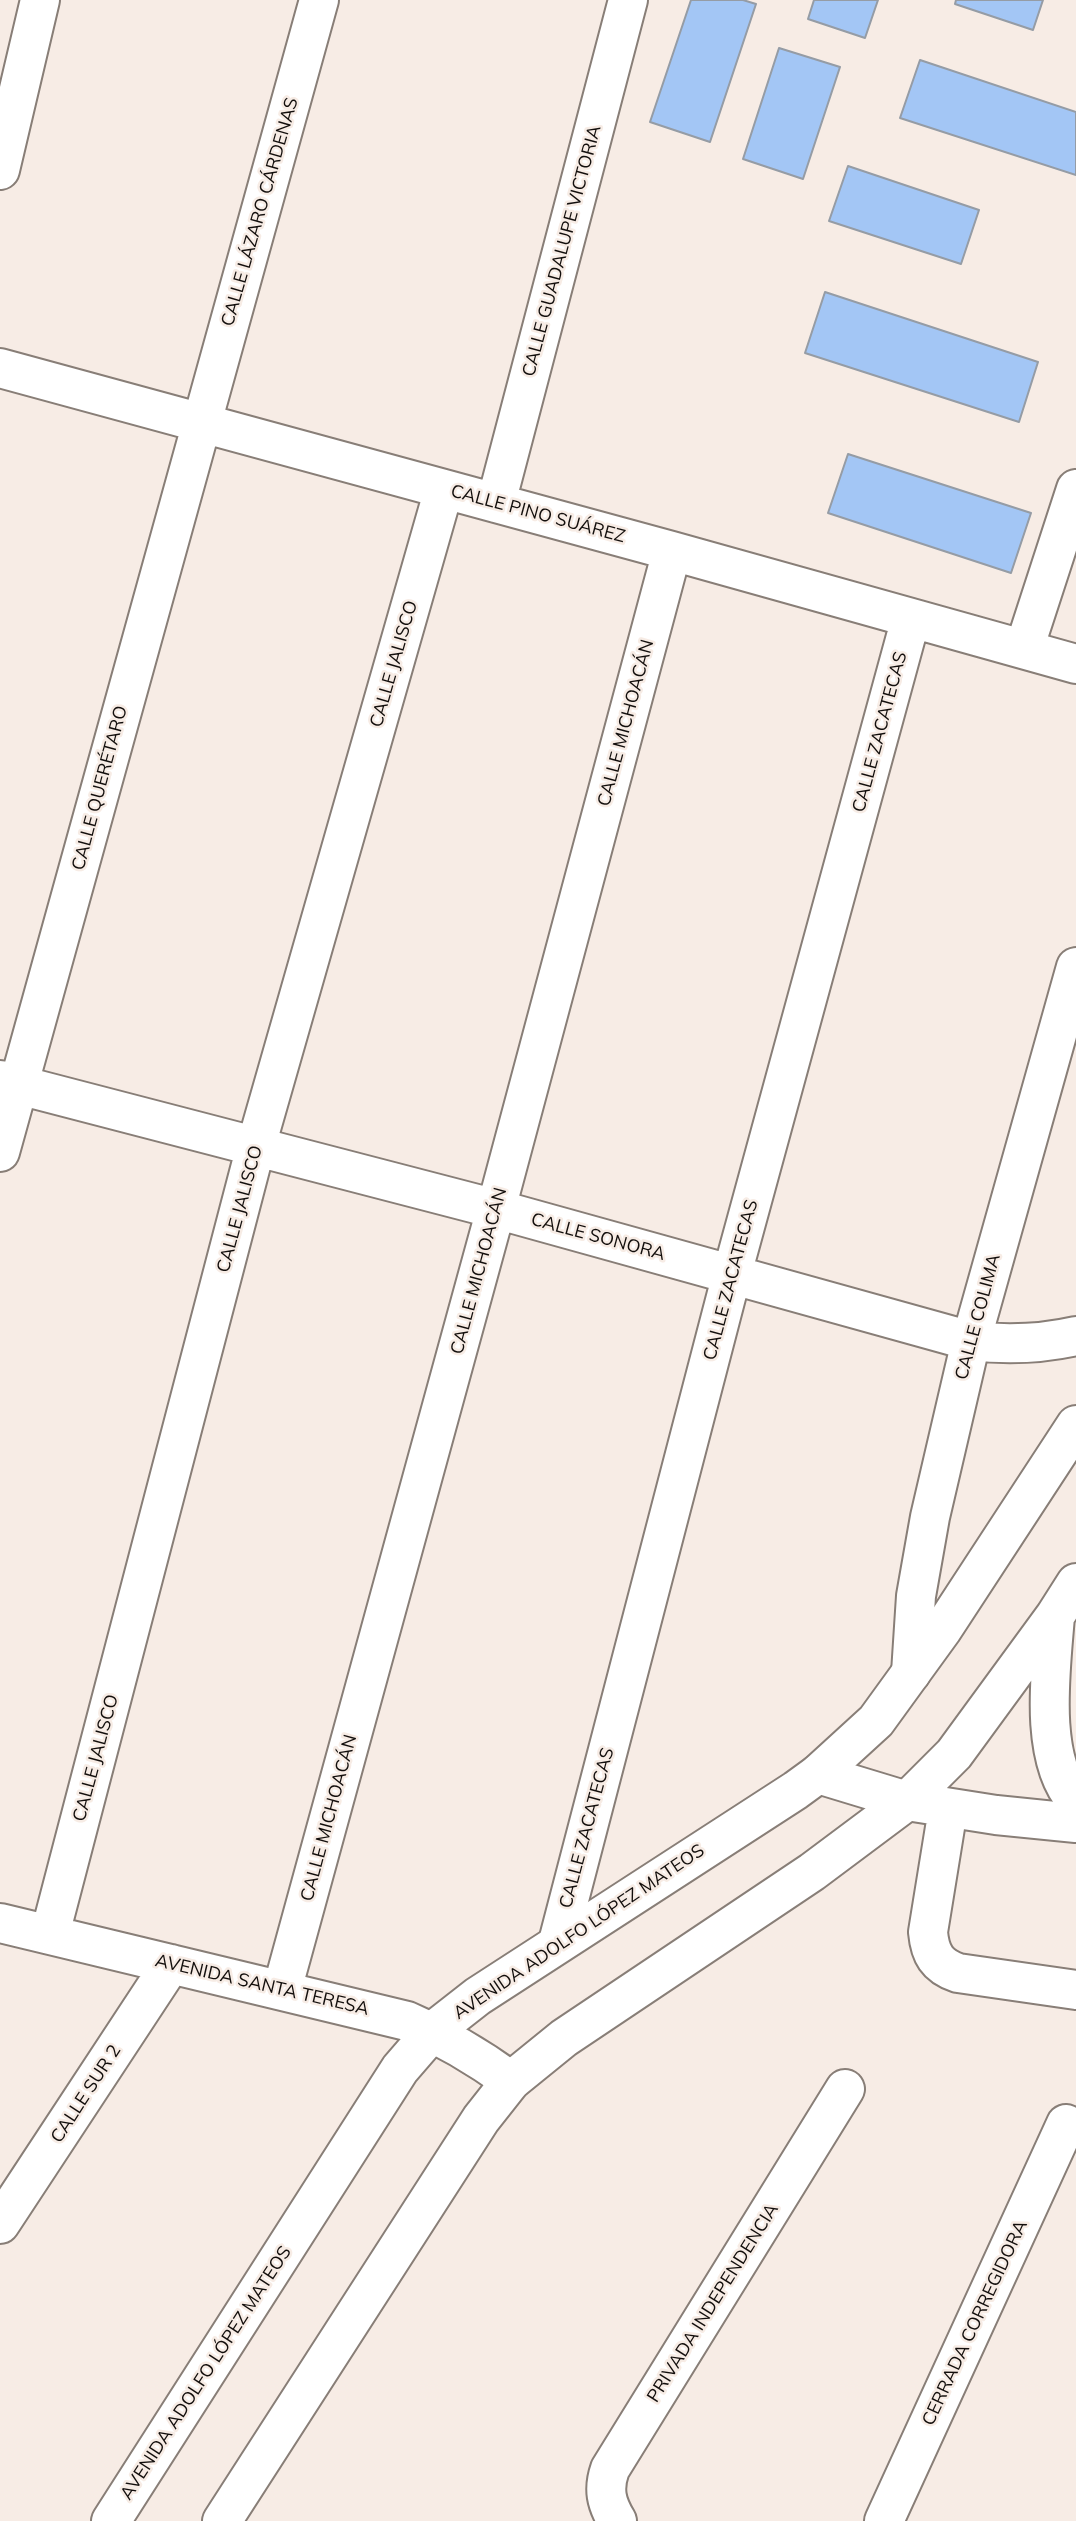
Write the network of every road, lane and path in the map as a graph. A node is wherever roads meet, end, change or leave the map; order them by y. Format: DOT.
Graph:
graph roads {
  1 [pos="40,0"];
  2 [pos="319,0"];
  3 [pos="628,0"];
  4 [pos="0,170"];
  5 [pos="0,368"];
  6 [pos="201,424"];
  7 [pos="444,489"];
  8 [pos="1076,489"];
  9 [pos="496,502"];
  10 [pos="672,551"];
  11 [pos="911,618"];
  12 [pos="1024,649"];
  13 [pos="1076,664"];
  14 [pos="1076,967"];
  15 [pos="9,1083"];
  16 [pos="256,1146"];
  17 [pos="0,1152"];
  18 [pos="496,1209"];
  19 [pos="732,1274"];
  20 [pos="1076,1336"];
  21 [pos="971,1340"];
  22 [pos="1076,1425"];
  23 [pos="1076,1583"];
  24 [pos="1055,1616"];
  25 [pos="911,1673"];
  26 [pos="818,1774"];
  27 [pos="907,1801"];
  28 [pos="1076,1801"];
  29 [pos="948,1808"];
  30 [pos="1076,1822"];
  31 [pos="0,1923"];
  32 [pos="50,1934"];
  33 [pos="558,1942"];
  34 [pos="171,1964"];
  35 [pos="282,1990"];
  36 [pos="1076,1990"];
  37 [pos="432,2032"];
  38 [pos="511,2081"];
  39 [pos="845,2089"];
  40 [pos="1066,2124"];
  41 [pos="0,2224"];
  42 [pos="111,2521"];
  43 [pos="222,2521"];
  44 [pos="617,2521"];
  45 [pos="884,2521"];
  1 -- 4 [label="street"];
  2 -- 6 [label="street, CALLE LÁZARO CÁRDENAS"];
  3 -- 9 [label="street, CALLE GUADALUPE VICTORIA"];
  5 -- 6 [label="street, CALLE PINO SUÁREZ"];
  6 -- 7 [label="street, CALLE PINO SUÁREZ"];
  6 -- 15 [label="street, CALLE QUERÉTARO"];
  7 -- 9 [label="street, CALLE PINO SUÁREZ"];
  7 -- 16 [label="street, CALLE JALISCO"];
  8 -- 12 [label="street"];
  9 -- 10 [label="street, CALLE PINO SUÁREZ"];
  10 -- 11 [label="street, CALLE PINO SUÁREZ"];
  10 -- 18 [label="street, CALLE MICHOACÁN"];
  11 -- 12 [label="street, CALLE PINO SUÁREZ"];
  11 -- 19 [label="street, CALLE ZACATECAS"];
  12 -- 13 [label="street, CALLE PINO SUÁREZ"];
  14 -- 21 [label="street, CALLE COLIMA"];
  15 -- 16 [label="street, CALLE SONORA"];
  15 -- 17 [label="street, CALLE QUERÉTARO"];
  16 -- 18 [label="street, CALLE SONORA"];
  16 -- 32 [label="street, CALLE JALISCO"];
  18 -- 19 [label="street, CALLE SONORA"];
  18 -- 35 [label="street, CALLE MICHOACÁN"];
  19 -- 21 [label="street, CALLE SONORA"];
  19 -- 33 [label="street, CALLE ZACATECAS"];
  20 -- 21 [label="street, CALLE SONORA"];
  21 -- 25 [label="street, CALLE COLIMA"];
  22 -- 25 [label="street, AVENIDA ADOLFO LÓPEZ MATEOS"];
  23 -- 24 [label="street"];
  24 -- 27 [label="street"];
  24 -- 28 [label="street"];
  25 -- 26 [label="street, AVENIDA ADOLFO LÓPEZ MATEOS"];
  26 -- 27 [label="street"];
  26 -- 33 [label="street, AVENIDA ADOLFO LÓPEZ MATEOS"];
  27 -- 29 [label="street"];
  27 -- 38 [label="street"];
  29 -- 30 [label="street"];
  29 -- 36 [label="street"];
  31 -- 32 [label="street, AVENIDA SANTA TERESA"];
  32 -- 34 [label="street, AVENIDA SANTA TERESA"];
  33 -- 37 [label="street, AVENIDA ADOLFO LÓPEZ MATEOS"];
  34 -- 35 [label="street, AVENIDA SANTA TERESA"];
  34 -- 41 [label="street, CALLE SUR 2"];
  35 -- 37 [label="street, AVENIDA SANTA TERESA"];
  37 -- 38 [label="street, AVENIDA SANTA TERESA"];
  37 -- 42 [label="street, AVENIDA ADOLFO LÓPEZ MATEOS"];
  38 -- 43 [label="street"];
  39 -- 44 [label="street, PRIVADA INDEPENDENCIA"];
  40 -- 45 [label="street, CERRADA CORREGIDORA"];
}
